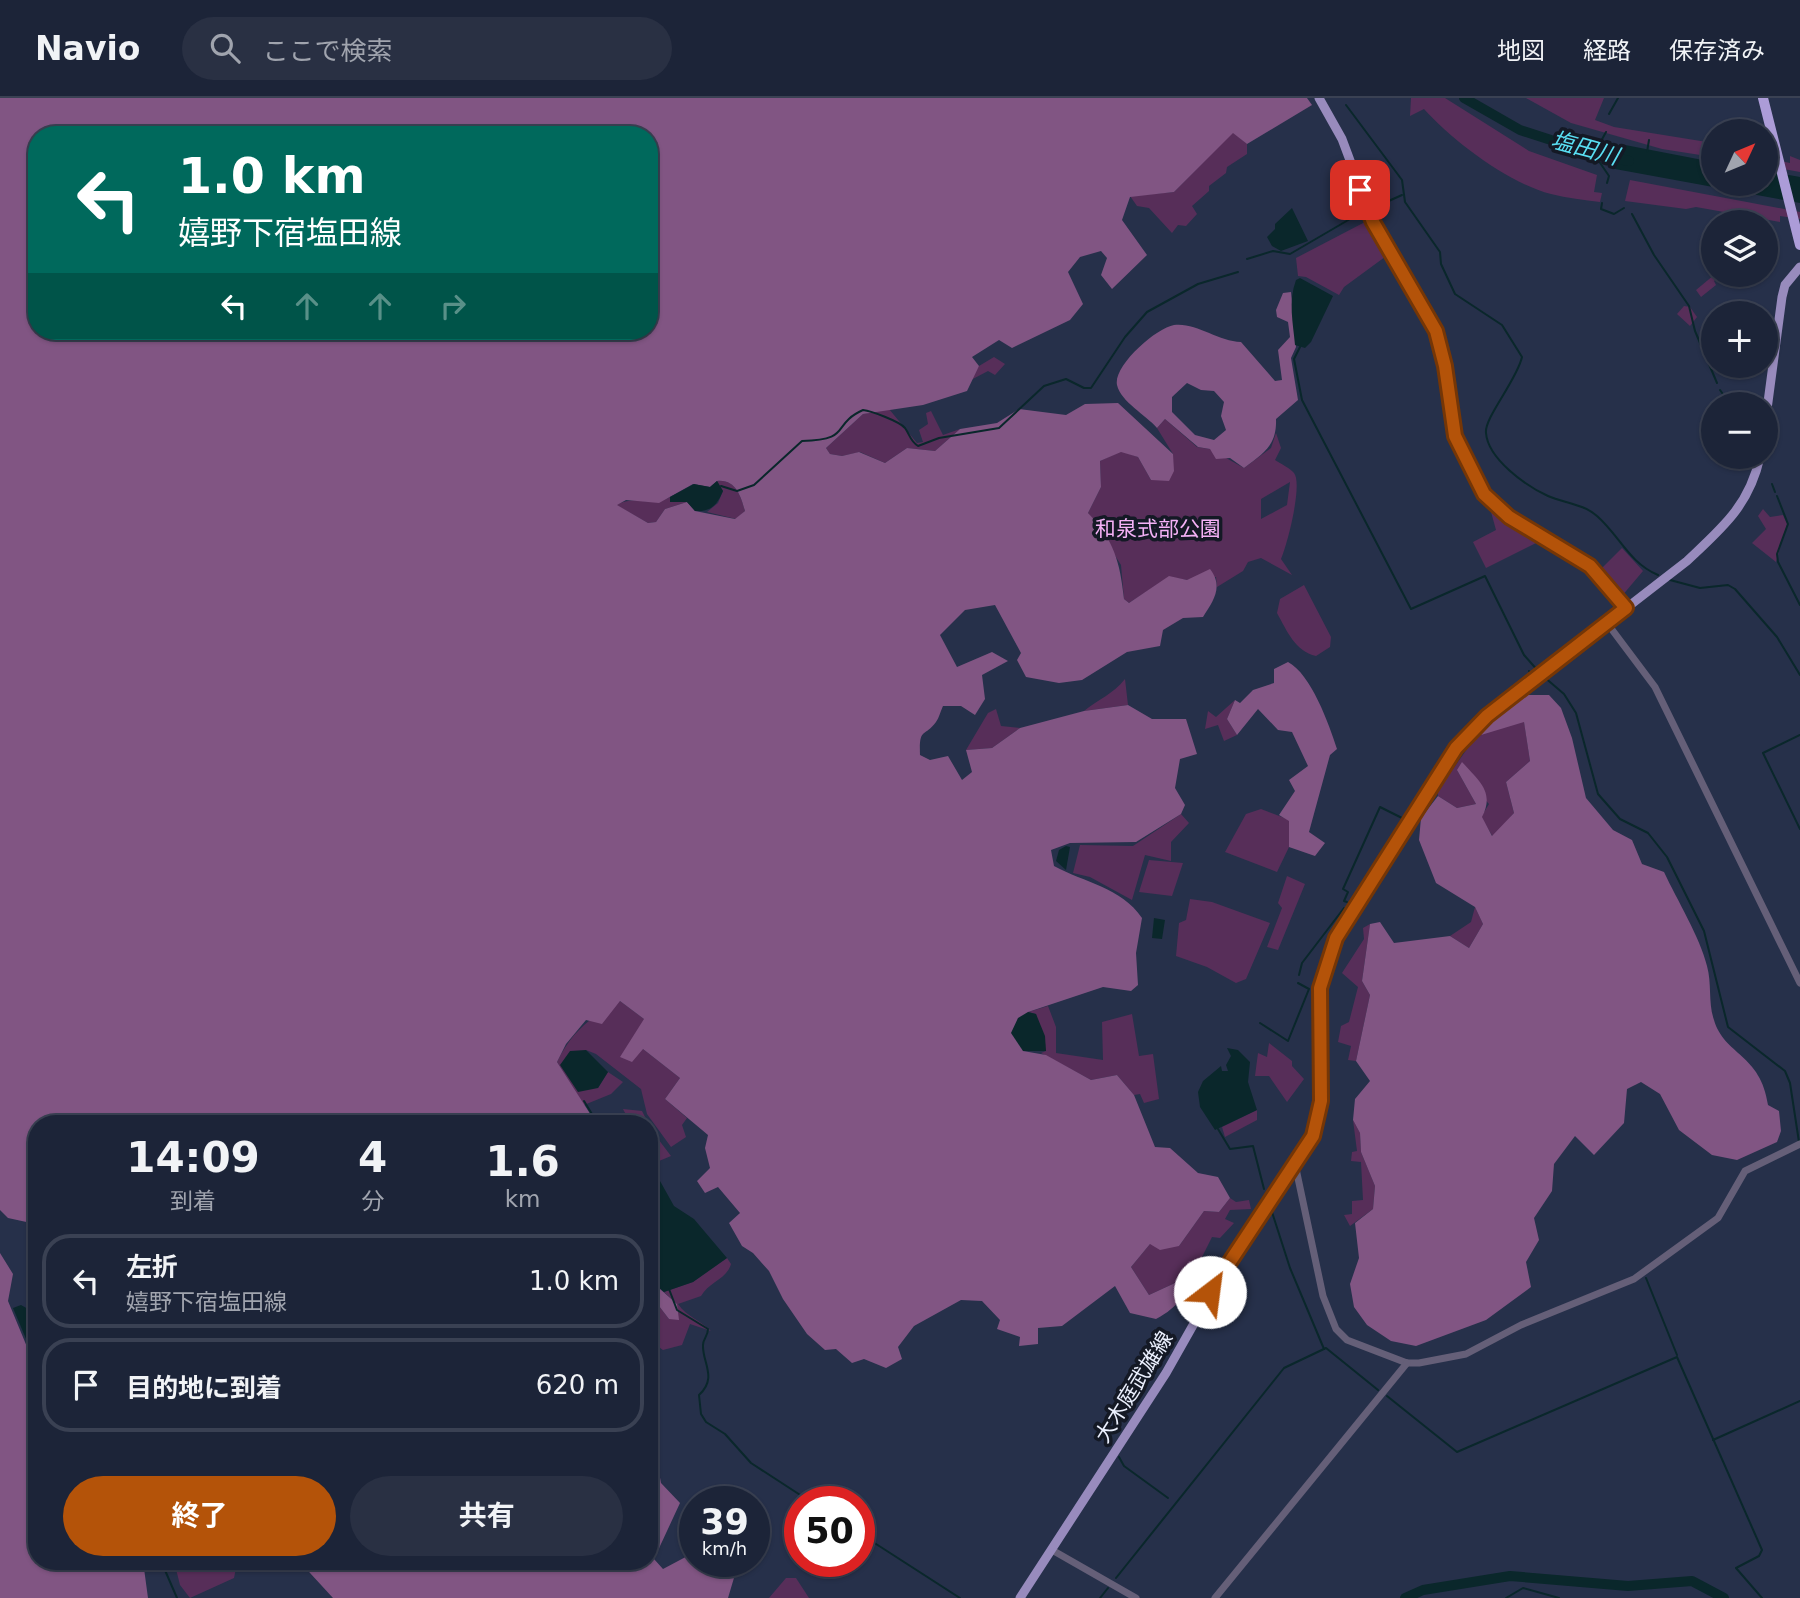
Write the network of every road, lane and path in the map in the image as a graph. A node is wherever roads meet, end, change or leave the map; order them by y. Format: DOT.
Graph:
graph roads {
  1 [pos="1319,98"];
  2 [pos="1763,98"];
  3 [pos="1800,245"];
  4 [pos="1800,267"];
  5 [pos="1769,392"];
  6 [pos="1757,469"];
  7 [pos="1626,608"];
  8 [pos="1607,623"];
  9 [pos="1800,984"];
  10 [pos="1798,1145"];
  11 [pos="1295,1164"];
  12 [pos="1407,1363"];
  13 [pos="1052,1550"];
  14 [pos="1020,1598"];
  15 [pos="1136,1598"];
  16 [pos="1215,1598"];
  1 -- 7 [label="main road"];
  2 -- 3 [label="highway"];
  4 -- 5 [label="main road"];
  6 -- 7 [label="main road, 大木庭武雄線"];
  7 -- 8 [label="main road, 大木庭武雄線"];
  8 -- 9 [label="street"];
  8 -- 11 [label="main road, 大木庭武雄線"];
  10 -- 12 [label="street"];
  11 -- 12 [label="street"];
  11 -- 13 [label="main road, 大木庭武雄線"];
  12 -- 16 [label="street"];
  13 -- 14 [label="main road, 大木庭武雄線"];
  13 -- 15 [label="street"];
}
